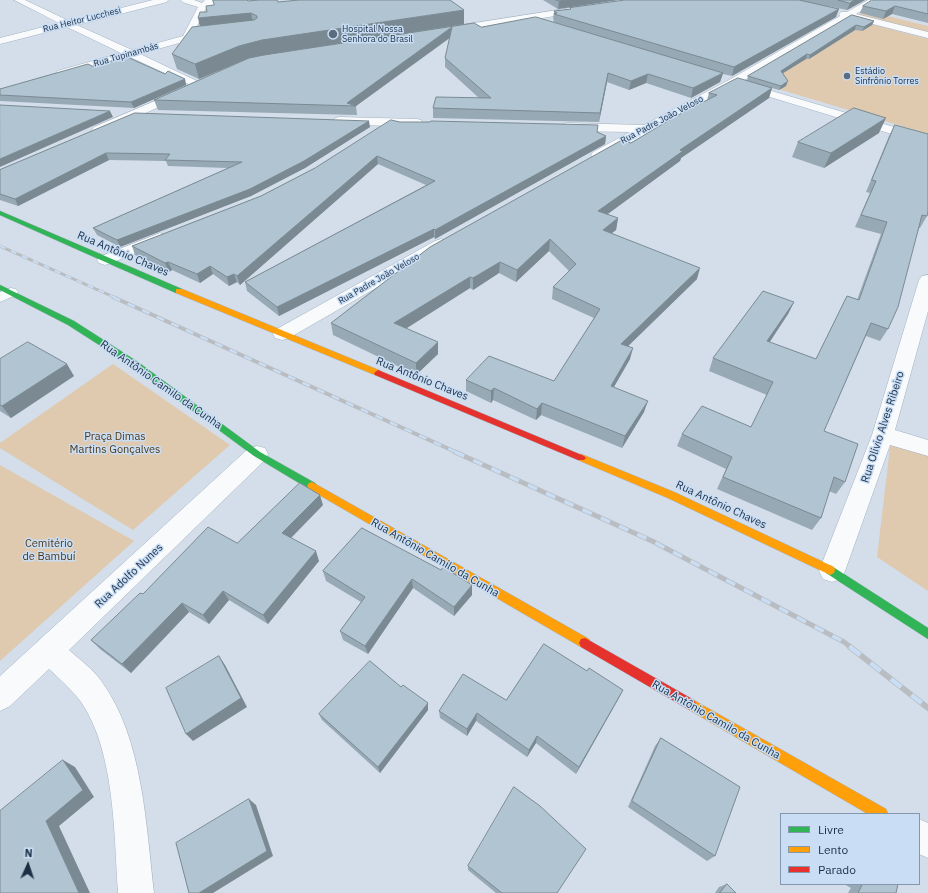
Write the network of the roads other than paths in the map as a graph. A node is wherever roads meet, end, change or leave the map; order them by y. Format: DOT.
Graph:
graph roads {
  1 [pos="18,0"];
  2 [pos="164,0"];
  3 [pos="185,0"];
  4 [pos="245,0"];
  5 [pos="874,0"];
  6 [pos="207,3"];
  7 [pos="593,8"];
  8 [pos="861,8"];
  9 [pos="834,11"];
  10 [pos="876,11"];
  11 [pos="849,14"];
  12 [pos="526,18"];
  13 [pos="67,24"];
  14 [pos="548,25"];
  15 [pos="439,32"];
  16 [pos="225,34"];
  17 [pos="928,35"];
  18 [pos="188,38"];
  19 [pos="0,41"];
  20 [pos="130,54"];
  21 [pos="171,65"];
  22 [pos="53,75"];
  23 [pos="718,78"];
  24 [pos="733,82"];
  25 [pos="110,112"];
  26 [pos="133,114"];
  27 [pos="163,115"];
  28 [pos="329,121"];
  29 [pos="389,122"];
  30 [pos="429,123"];
  31 [pos="556,126"];
  32 [pos="644,129"];
  33 [pos="370,135"];
  34 [pos="84,136"];
  35 [pos="928,141"];
  36 [pos="590,160"];
  37 [pos="0,213"];
  38 [pos="170,234"];
  39 [pos="453,237"];
  40 [pos="106,260"];
  41 [pos="928,280"];
  42 [pos="4,292"];
  43 [pos="282,334"];
  44 [pos="883,435"];
  45 [pos="928,448"];
  46 [pos="257,454"];
  47 [pos="832,571"];
  48 [pos="928,634"];
  49 [pos="49,650"];
  50 [pos="0,696"];
  51 [pos="879,813"];
  52 [pos="136,893"];
  1 -- 13 [label="street"];
  2 -- 13 [label="street, Rua Heitor Lucchesi"];
  3 -- 6 [label="street"];
  4 -- 6 [label="street"];
  5 -- 8 [label="street, Rua Padre João Veloso"];
  6 -- 18 [label="street"];
  7 -- 12 [label="street"];
  8 -- 10 [label="street"];
  8 -- 11 [label="street, Rua Padre João Veloso"];
  9 -- 11 [label="street"];
  11 -- 17 [label="street"];
  11 -- 24 [label="street, Rua Padre João Veloso"];
  12 -- 14 [label="street"];
  12 -- 15 [label="street"];
  13 -- 19 [label="street, Rua Heitor Lucchesi"];
  13 -- 20 [label="street"];
  16 -- 18 [label="street, Rua Tupinambás"];
  18 -- 20 [label="street, Rua Tupinambás"];
  18 -- 21 [label="street"];
  20 -- 21 [label="street"];
  20 -- 22 [label="street, Rua Tupinambás"];
  21 -- 26 [label="street"];
  23 -- 24 [label="street"];
  24 -- 32 [label="street, Rua Padre João Veloso"];
  24 -- 35 [label="street"];
  25 -- 26 [label="street"];
  26 -- 27 [label="street"];
  26 -- 34 [label="street"];
  28 -- 29 [label="street"];
  29 -- 30 [label="street"];
  29 -- 33 [label="street"];
  31 -- 32 [label="street"];
  32 -- 36 [label="street, Rua Padre João Veloso"];
  37 -- 40 [label="street, Rua Antônio Chaves"];
  38 -- 40 [label="street"];
  39 -- 43 [label="street, Rua Padre João Veloso"];
  40 -- 43 [label="street, Rua Antônio Chaves"];
  41 -- 44 [label="street, Rua Olívio Alves Ribeiro"];
  42 -- 46 [label="street, Rua Antônio Camilo da Cunha"];
  43 -- 47 [label="street, Rua Antônio Chaves"];
  44 -- 45 [label="street"];
  44 -- 47 [label="street, Rua Olívio Alves Ribeiro"];
  46 -- 49 [label="street, Rua Adolfo Nunes"];
  46 -- 51 [label="street, Rua Antônio Camilo da Cunha"];
  47 -- 48 [label="street, Rua Antônio Chaves"];
  49 -- 50 [label="street, Rua Adolfo Nunes"];
  49 -- 52 [label="street"];
}
